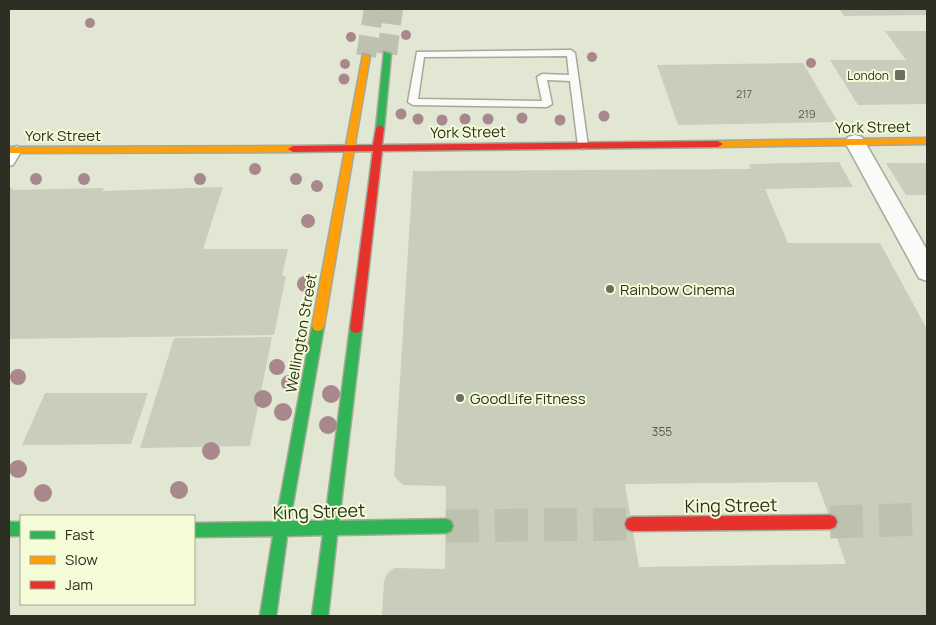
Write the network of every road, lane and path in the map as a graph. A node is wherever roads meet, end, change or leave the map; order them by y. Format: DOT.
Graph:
graph roads {
  1 [pos="387,54"];
  2 [pos="366,56"];
  3 [pos="574,78"];
  4 [pos="927,141"];
  5 [pos="855,142"];
  6 [pos="583,146"];
  7 [pos="378,148"];
  8 [pos="430,148"];
  9 [pos="350,149"];
  10 [pos="13,150"];
  11 [pos="402,160"];
  12 [pos="9,162"];
  13 [pos="388,171"];
  14 [pos="373,191"];
  15 [pos="927,270"];
  16 [pos="830,522"];
  17 [pos="632,524"];
  18 [pos="446,526"];
  19 [pos="330,527"];
  20 [pos="20,530"];
  21 [pos="195,530"];
  22 [pos="281,530"];
  23 [pos="9,539"];
  24 [pos="268,616"];
  25 [pos="320,616"];
  1 -- 7 [label="main road"];
  2 -- 9 [label="main road, Wellington Street"];
  3 -- 3 [label="lane"];
  3 -- 6 [label="lane"];
  4 -- 5 [label="main road, York Street"];
  5 -- 6 [label="main road, York Street"];
  5 -- 15 [label="street"];
  6 -- 8 [label="main road, York Street"];
  7 -- 8 [label="main road, York Street"];
  7 -- 9 [label="main road, York Street"];
  7 -- 14 [label="main road"];
  8 -- 11 [label="main road"];
  9 -- 10 [label="main road, York Street"];
  9 -- 22 [label="main road, Wellington Street"];
  10 -- 12 [label="lane"];
  13 -- 14 [label="main road"];
  14 -- 19 [label="main road"];
  16 -- 17 [label="main road, King Street"];
  18 -- 19 [label="main road, King Street"];
  19 -- 22 [label="main road, King Street"];
  19 -- 25 [label="main road"];
  20 -- 23 [label="lane"];
  21 -- 22 [label="main road, King Street"];
  22 -- 24 [label="main road, Wellington Street"];
}
